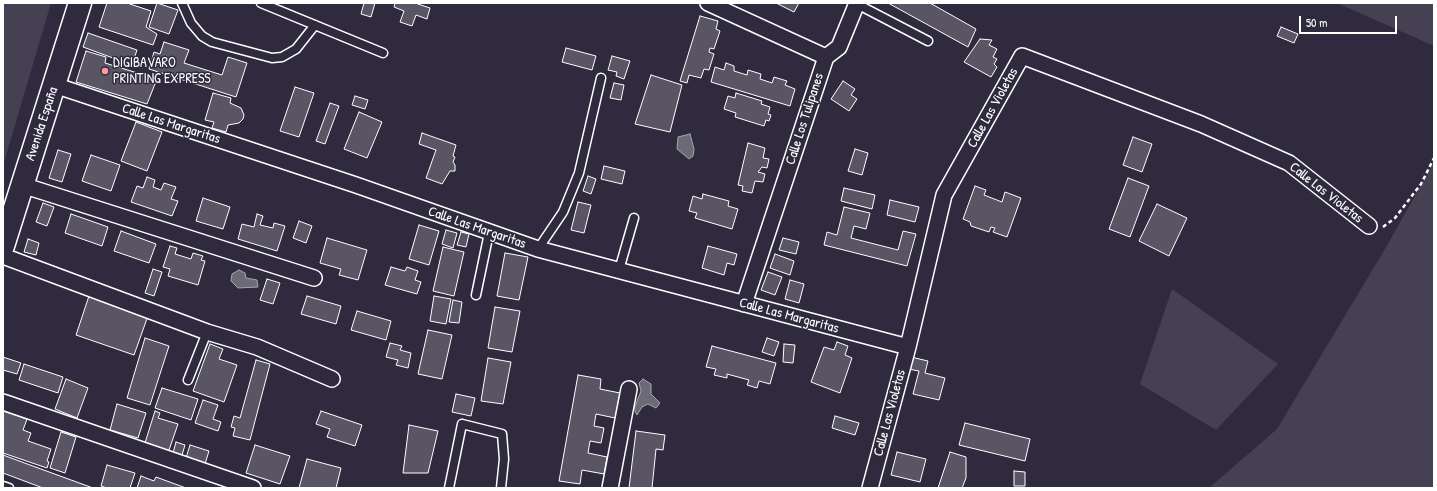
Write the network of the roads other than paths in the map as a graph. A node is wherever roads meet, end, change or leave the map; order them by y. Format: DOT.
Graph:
graph roads {
  1 [pos="80,3"];
  2 [pos="182,3"];
  3 [pos="261,3"];
  4 [pos="708,3"];
  5 [pos="857,3"];
  6 [pos="315,25"];
  7 [pos="928,41"];
  8 [pos="383,53"];
  9 [pos="826,56"];
  10 [pos="601,78"];
  11 [pos="54,85"];
  12 [pos="22,184"];
  13 [pos="634,218"];
  14 [pos="1369,226"];
  15 [pos="490,233"];
  16 [pos="3,246"];
  17 [pos="538,249"];
  18 [pos="3,256"];
  19 [pos="619,270"];
  20 [pos="314,278"];
  21 [pos="476,295"];
  22 [pos="744,304"];
  23 [pos="207,332"];
  24 [pos="908,347"];
  25 [pos="332,379"];
  26 [pos="188,380"];
  27 [pos="629,389"];
  28 [pos="3,402"];
  29 [pos="3,486"];
  30 [pos="9,488"];
  31 [pos="253,488"];
  32 [pos="449,488"];
  33 [pos="501,488"];
  34 [pos="610,488"];
  35 [pos="870,488"];
  1 -- 11 [label="street, Avenida España"];
  2 -- 6 [label="lane"];
  3 -- 6 [label="lane"];
  4 -- 9 [label="street, Calle Los Tulipanes"];
  5 -- 7 [label="lane"];
  5 -- 9 [label="street"];
  6 -- 8 [label="lane"];
  9 -- 22 [label="street, Calle Los Tulipanes"];
  10 -- 17 [label="lane"];
  11 -- 12 [label="street, Avenida España"];
  11 -- 15 [label="street, Calle Las Margaritas"];
  12 -- 16 [label="street, Avenida España"];
  12 -- 20 [label="street"];
  13 -- 19 [label="lane"];
  14 -- 24 [label="street, Calle Las Violetas"];
  15 -- 17 [label="street, Calle Las Margaritas"];
  15 -- 21 [label="lane"];
  17 -- 19 [label="street, Calle Las Margaritas"];
  18 -- 23 [label="street"];
  19 -- 22 [label="street, Calle Las Margaritas"];
  22 -- 24 [label="street, Calle Las Margaritas"];
  23 -- 25 [label="street"];
  23 -- 26 [label="lane"];
  24 -- 35 [label="street, Calle Las Violetas"];
  27 -- 34 [label="street"];
  28 -- 31 [label="street"];
  29 -- 30 [label="lane"];
  32 -- 33 [label="lane"];
}
